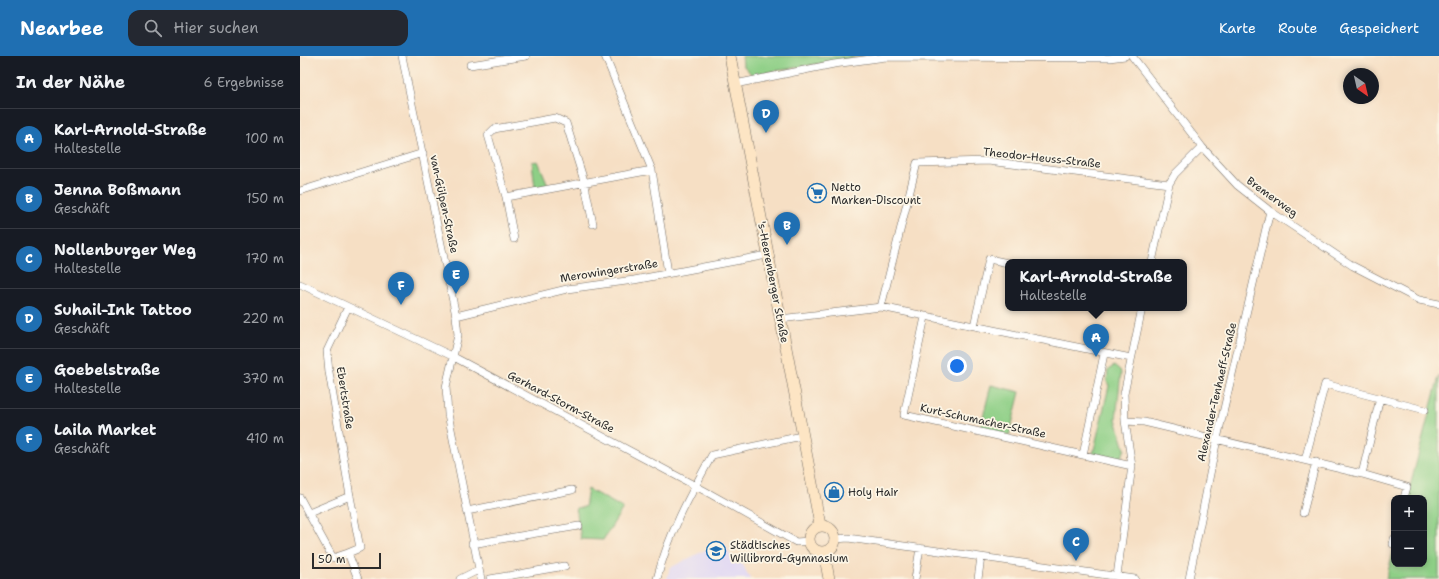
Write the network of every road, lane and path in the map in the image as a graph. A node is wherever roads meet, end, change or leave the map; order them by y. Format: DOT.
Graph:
graph roads {
  1 [pos="402,56"];
  2 [pos="526,56"];
  3 [pos="605,56"];
  4 [pos="730,56"];
  5 [pos="936,56"];
  6 [pos="1125,56"];
  7 [pos="1132,56"];
  8 [pos="470,65"];
  9 [pos="735,84"];
  10 [pos="1202,147"];
  11 [pos="423,153"];
  12 [pos="652,170"];
  13 [pos="584,181"];
  14 [pos="1168,184"];
  15 [pos="300,191"];
  16 [pos="506,196"];
  17 [pos="1270,211"];
  18 [pos="593,224"];
  19 [pos="514,239"];
  20 [pos="768,255"];
  21 [pos="1153,259"];
  22 [pos="1005,262"];
  23 [pos="668,273"];
  24 [pos="300,284"];
  25 [pos="1439,304"];
  26 [pos="348,307"];
  27 [pos="881,307"];
  28 [pos="1141,311"];
  29 [pos="456,316"];
  30 [pos="925,317"];
  31 [pos="780,319"];
  32 [pos="974,326"];
  33 [pos="1104,354"];
  34 [pos="452,356"];
  35 [pos="1131,358"];
  36 [pos="1380,398"];
  37 [pos="1425,410"];
  38 [pos="1125,421"];
  39 [pos="802,436"];
  40 [pos="1217,439"];
  41 [pos="1083,455"];
  42 [pos="1305,460"];
  43 [pos="1316,462"];
  44 [pos="1132,466"];
  45 [pos="1362,474"];
  46 [pos="696,486"];
  47 [pos="572,490"];
  48 [pos="1405,495"];
  49 [pos="350,496"];
  50 [pos="300,498"];
  51 [pos="466,511"];
  52 [pos="309,513"];
  53 [pos="1302,513"];
  54 [pos="820,525"];
  55 [pos="579,526"];
  56 [pos="836,538"];
  57 [pos="809,541"];
  58 [pos="472,544"];
  59 [pos="920,548"];
  60 [pos="348,552"];
  61 [pos="824,552"];
  62 [pos="981,557"];
  63 [pos="565,566"];
  64 [pos="478,570"];
  65 [pos="1117,576"];
  66 [pos="358,579"];
  67 [pos="460,579"];
  68 [pos="480,579"];
  69 [pos="490,579"];
  70 [pos="657,579"];
  71 [pos="829,579"];
  72 [pos="915,579"];
  73 [pos="978,579"];
  74 [pos="1135,579"];
  75 [pos="1189,579"];
  1 -- 11 [label="street, van-Gülpen-Straße"];
  2 -- 8 [label="street"];
  3 -- 12 [label="street"];
  4 -- 9 [label="street, 's-Heerenberger Straße"];
  5 -- 6 [label="street"];
  5 -- 9 [label="street"];
  7 -- 10 [label="street, Bremerweg"];
  9 -- 20 [label="street, 's-Heerenberger Straße"];
  10 -- 14 [label="street"];
  10 -- 17 [label="street, Bremerweg"];
  11 -- 15 [label="street"];
  11 -- 29 [label="street, van-Gülpen-Straße"];
  12 -- 13 [label="street"];
  12 -- 23 [label="street"];
  13 -- 16 [label="street"];
  13 -- 16 [label="street"];
  13 -- 18 [label="street"];
  14 -- 21 [label="street"];
  14 -- 27 [label="street, Theodor-Heuss-Straße"];
  16 -- 19 [label="street"];
  17 -- 25 [label="street, Bremerweg"];
  17 -- 40 [label="street, Alexander-Tenhaeff-Straße"];
  20 -- 23 [label="street, Merowingerstraße"];
  20 -- 31 [label="street, 's-Heerenberger Straße"];
  22 -- 32 [label="street"];
  23 -- 29 [label="street, Merowingerstraße"];
  24 -- 26 [label="street, Gerhard-Storm-Straße"];
  26 -- 34 [label="street, Gerhard-Storm-Straße"];
  26 -- 49 [label="street, Ebertstraße"];
  27 -- 30 [label="street"];
  27 -- 31 [label="street"];
  28 -- 35 [label="street"];
  29 -- 34 [label="street, van-Gülpen-Straße"];
  30 -- 32 [label="street"];
  30 -- 41 [label="street, Kurt-Schumacher-Straße"];
  31 -- 39 [label="street, 's-Heerenberger Straße"];
  32 -- 33 [label="street"];
  33 -- 35 [label="street"];
  33 -- 41 [label="street"];
  34 -- 46 [label="street, Gerhard-Storm-Straße"];
  34 -- 51 [label="street, van-Gülpen-Straße"];
  35 -- 38 [label="street"];
  36 -- 37 [label="street"];
  36 -- 42 [label="street"];
  36 -- 45 [label="street"];
  38 -- 40 [label="street"];
  38 -- 44 [label="street"];
  39 -- 46 [label="street"];
  39 -- 54 [label="street, 's-Heerenberger Straße"];
  40 -- 42 [label="street"];
  40 -- 75 [label="street, Alexander-Tenhaeff-Straße"];
  41 -- 44 [label="street, Kurt-Schumacher-Straße"];
  42 -- 43 [label="street"];
  43 -- 45 [label="street"];
  43 -- 53 [label="street"];
  44 -- 65 [label="street"];
  45 -- 48 [label="street"];
  46 -- 57 [label="street, Gerhard-Storm-Straße"];
  46 -- 70 [label="street"];
  47 -- 51 [label="street"];
  49 -- 52 [label="street"];
  49 -- 60 [label="street, Ebertstraße"];
  50 -- 52 [label="street"];
  51 -- 58 [label="street, van-Gülpen-Straße"];
  52 -- 60 [label="street"];
  54 -- 56 [label="street"];
  54 -- 57 [label="street"];
  55 -- 58 [label="street"];
  56 -- 59 [label="street"];
  56 -- 61 [label="street"];
  57 -- 61 [label="street"];
  58 -- 64 [label="street, van-Gülpen-Straße"];
  59 -- 62 [label="street"];
  59 -- 72 [label="street"];
  60 -- 66 [label="street"];
  61 -- 71 [label="street"];
  62 -- 65 [label="street"];
  62 -- 73 [label="street"];
  63 -- 69 [label="street"];
  64 -- 67 [label="street"];
  64 -- 68 [label="street, van-Gülpen-Straße"];
  65 -- 74 [label="street"];
}
